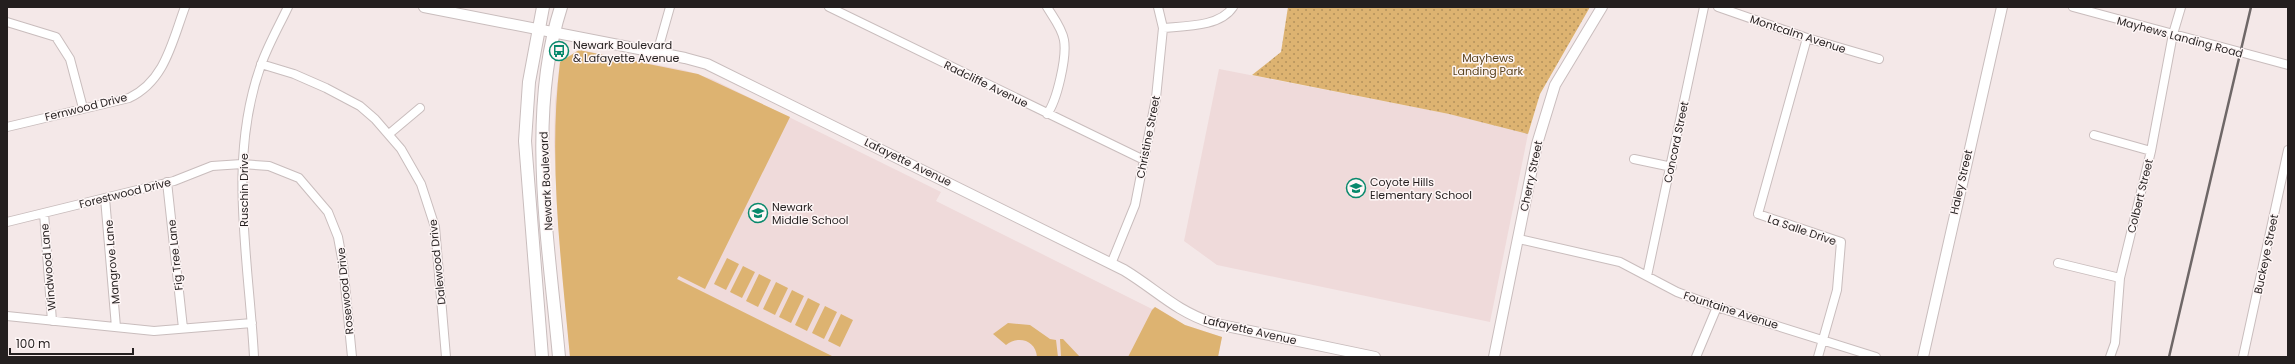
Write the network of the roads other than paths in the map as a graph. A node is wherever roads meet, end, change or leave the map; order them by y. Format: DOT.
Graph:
graph roads {
  1 [pos="184,7"];
  2 [pos="288,7"];
  3 [pos="424,7"];
  4 [pos="543,7"];
  5 [pos="561,7"];
  6 [pos="670,7"];
  7 [pos="829,7"];
  8 [pos="1047,7"];
  9 [pos="1158,7"];
  10 [pos="1233,7"];
  11 [pos="1602,7"];
  12 [pos="1704,7"];
  13 [pos="1718,7"];
  14 [pos="2002,7"];
  15 [pos="2073,7"];
  16 [pos="2181,7"];
  17 [pos="2088,9"];
  18 [pos="7,22"];
  19 [pos="1163,28"];
  20 [pos="538,29"];
  21 [pos="554,33"];
  22 [pos="2173,34"];
  23 [pos="1807,38"];
  24 [pos="657,53"];
  25 [pos="1879,59"];
  26 [pos="261,64"];
  27 [pos="2288,65"];
  28 [pos="83,108"];
  29 [pos="420,108"];
  30 [pos="1047,114"];
  31 [pos="7,126"];
  32 [pos="389,134"];
  33 [pos="2094,135"];
  34 [pos="2288,150"];
  35 [pos="2151,151"];
  36 [pos="1634,159"];
  37 [pos="1144,160"];
  38 [pos="2287,162"];
  39 [pos="242,164"];
  40 [pos="1672,167"];
  41 [pos="167,182"];
  42 [pos="105,198"];
  43 [pos="44,213"];
  44 [pos="7,222"];
  45 [pos="1518,239"];
  46 [pos="2058,263"];
  47 [pos="1111,264"];
  48 [pos="1647,276"];
  49 [pos="2120,278"];
  50 [pos="1716,307"];
  51 [pos="7,316"];
  52 [pos="52,321"];
  53 [pos="252,323"];
  54 [pos="116,327"];
  55 [pos="183,328"];
  56 [pos="1825,339"];
  57 [pos="254,357"];
  58 [pos="352,357"];
  59 [pos="446,357"];
  60 [pos="542,357"];
  61 [pos="559,357"];
  62 [pos="1375,357"];
  63 [pos="1494,357"];
  64 [pos="1696,357"];
  65 [pos="1818,357"];
  66 [pos="1876,357"];
  67 [pos="1923,357"];
  68 [pos="2110,357"];
  69 [pos="2243,357"];
  1 -- 28 [label="street, Fernwood Drive"];
  2 -- 26 [label="street, Ruschin Drive"];
  3 -- 20 [label="street, Lafayette Avenue"];
  4 -- 20 [label="main road, Newark Boulevard"];
  5 -- 21 [label="main road, Newark Boulevard"];
  6 -- 24 [label="street"];
  7 -- 30 [label="street, Radcliffe Avenue"];
  8 -- 30 [label="street"];
  9 -- 19 [label="street, Christine Street"];
  10 -- 19 [label="street"];
  11 -- 45 [label="street, Cherry Street"];
  12 -- 40 [label="street, Concord Street"];
  13 -- 23 [label="street, Montcalm Avenue"];
  14 -- 67 [label="street, Haley Street"];
  15 -- 17 [label="street, Mayhews Landing Road"];
  16 -- 22 [label="street, Colbert Street"];
  17 -- 22 [label="street, Mayhews Landing Road"];
  18 -- 28 [label="street"];
  19 -- 37 [label="street, Christine Street"];
  20 -- 21 [label="street, Lafayette Avenue"];
  20 -- 60 [label="main road, Newark Boulevard"];
  21 -- 24 [label="street, Lafayette Avenue"];
  21 -- 61 [label="main road, Newark Boulevard"];
  22 -- 27 [label="street, Mayhews Landing Road"];
  22 -- 35 [label="street, Colbert Street"];
  23 -- 25 [label="street, Montcalm Avenue"];
  23 -- 56 [label="street, La Salle Drive"];
  24 -- 47 [label="street, Lafayette Avenue"];
  26 -- 32 [label="street, Dalewood Drive"];
  26 -- 39 [label="street, Ruschin Drive"];
  28 -- 31 [label="street, Fernwood Drive"];
  29 -- 32 [label="street"];
  30 -- 37 [label="street, Radcliffe Avenue"];
  32 -- 59 [label="street, Dalewood Drive"];
  33 -- 35 [label="street"];
  34 -- 38 [label="street, Buckeye Street"];
  35 -- 49 [label="street, Colbert Street"];
  36 -- 40 [label="street"];
  37 -- 47 [label="street, Christine Street"];
  38 -- 69 [label="street, Buckeye Street"];
  39 -- 41 [label="street, Forestwood Drive"];
  39 -- 53 [label="street, Ruschin Drive"];
  39 -- 58 [label="street, Rosewood Drive"];
  40 -- 48 [label="street, Concord Street"];
  41 -- 42 [label="street, Forestwood Drive"];
  41 -- 55 [label="street, Fig Tree Lane"];
  42 -- 43 [label="street, Forestwood Drive"];
  42 -- 54 [label="street, Mangrove Lane"];
  43 -- 44 [label="street, Forestwood Drive"];
  43 -- 52 [label="street, Windwood Lane"];
  45 -- 48 [label="street, Fountaine Avenue"];
  45 -- 63 [label="street, Cherry Street"];
  46 -- 49 [label="street"];
  47 -- 62 [label="street, Lafayette Avenue"];
  48 -- 50 [label="street, Fountaine Avenue"];
  49 -- 68 [label="street, Colbert Street"];
  50 -- 56 [label="street, Fountaine Avenue"];
  50 -- 64 [label="street"];
  51 -- 52 [label="street"];
  52 -- 54 [label="street"];
  53 -- 55 [label="street"];
  53 -- 57 [label="street, Ruschin Drive"];
  54 -- 55 [label="street"];
  56 -- 65 [label="street, La Salle Drive"];
  56 -- 66 [label="street, Fountaine Avenue"];
}
